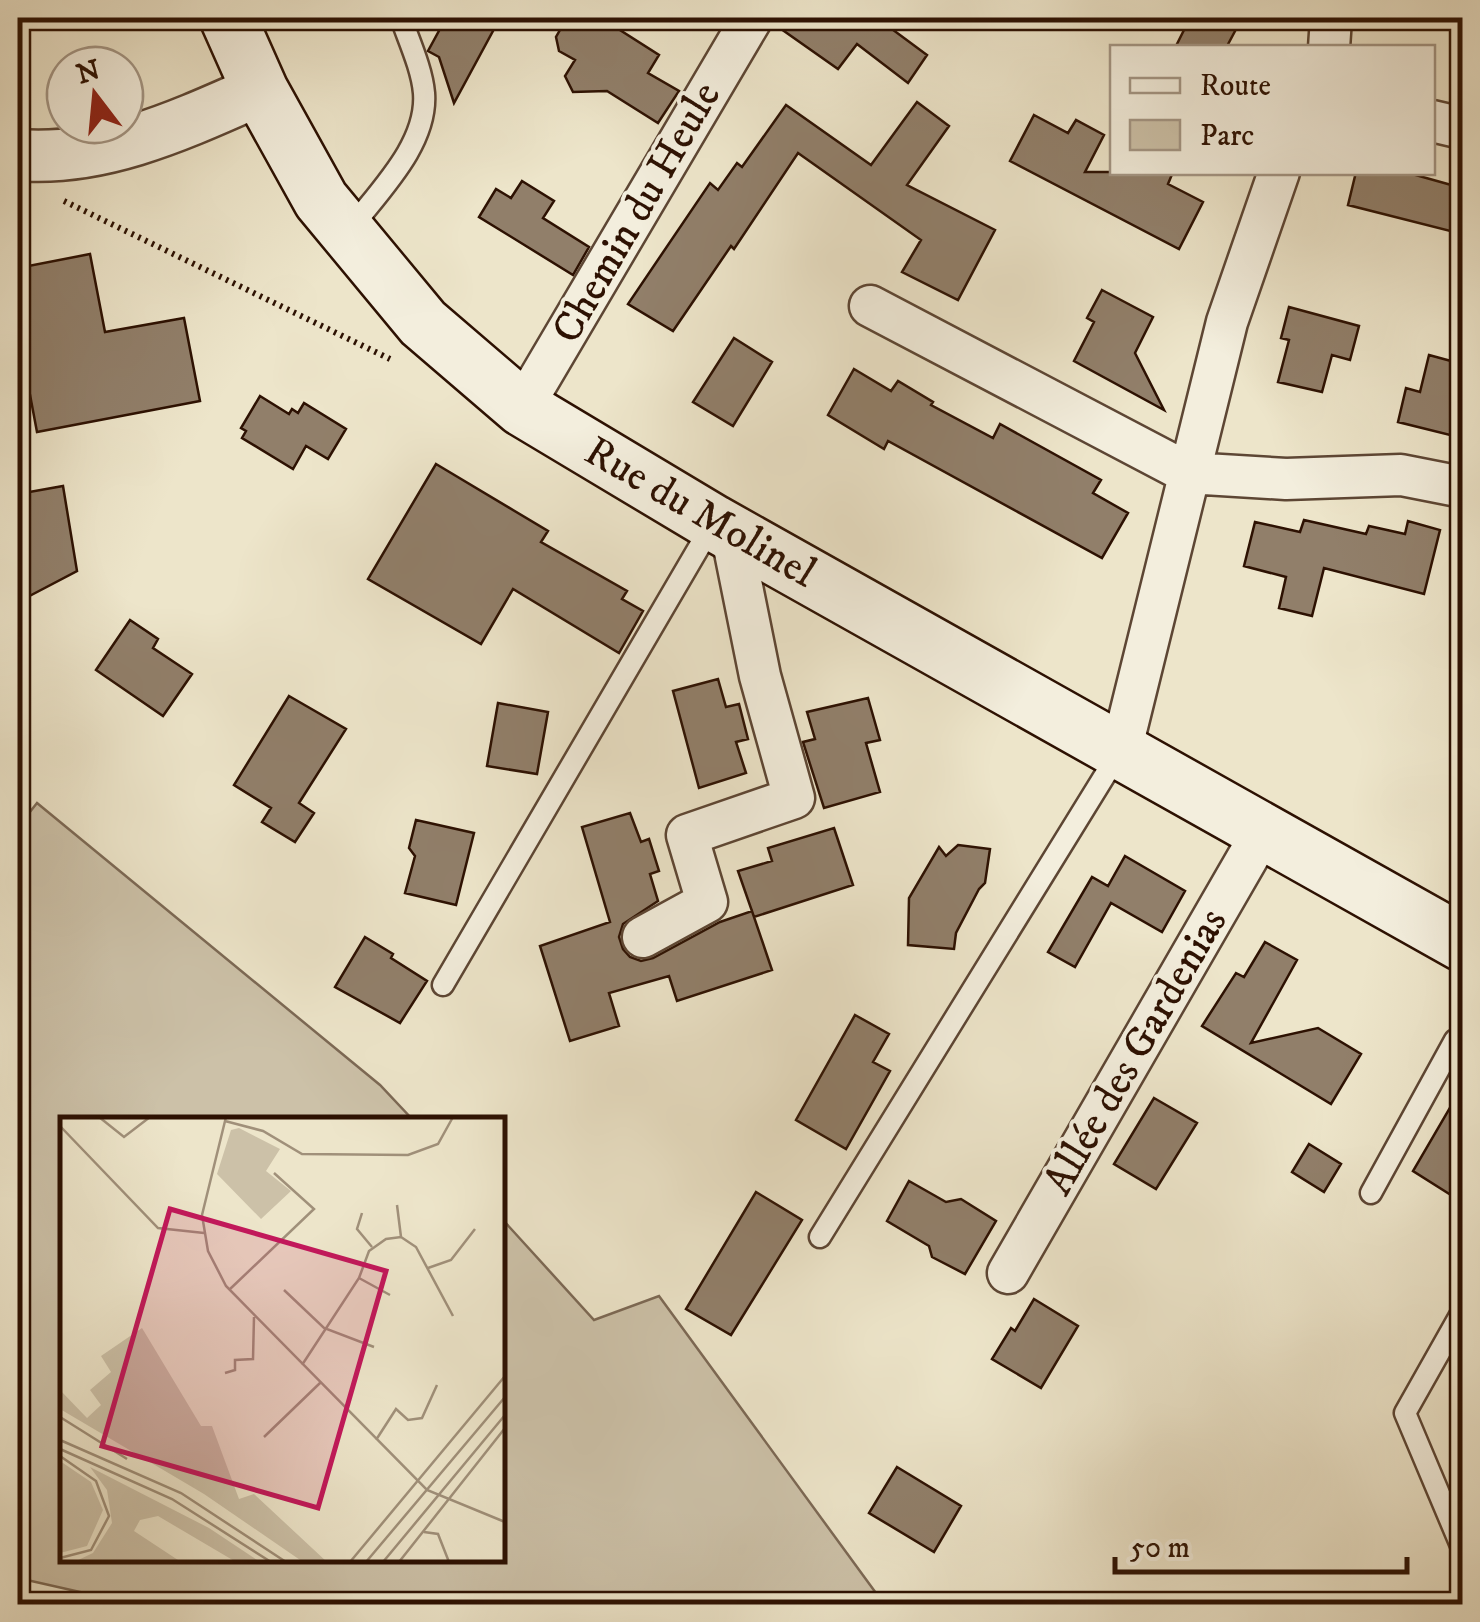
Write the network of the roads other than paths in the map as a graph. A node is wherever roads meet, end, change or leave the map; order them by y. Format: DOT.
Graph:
graph roads {
  1 [pos="228,18"];
  2 [pos="401,18"];
  3 [pos="752,18"];
  4 [pos="1331,18"];
  5 [pos="1330,45"];
  6 [pos="260,90"];
  7 [pos="1435,122"];
  8 [pos="1462,128"];
  9 [pos="30,171"];
  10 [pos="1272,175"];
  11 [pos="347,234"];
  12 [pos="870,306"];
  13 [pos="522,408"];
  14 [pos="1188,473"];
  15 [pos="1462,487"];
  16 [pos="722,527"];
  17 [pos="1120,750"];
  18 [pos="1264,831"];
  19 [pos="644,938"];
  20 [pos="1462,943"];
  21 [pos="443,986"];
  22 [pos="1462,1044"];
  23 [pos="1371,1193"];
  24 [pos="820,1238"];
  25 [pos="1008,1273"];
  26 [pos="1462,1312"];
  27 [pos="1462,1548"];
  1 -- 6 [label="main road, Rue du Molinel"];
  2 -- 11 [label="lane"];
  3 -- 13 [label="street, Chemin du Heule"];
  4 -- 5 [label="street"];
  6 -- 9 [label="street"];
  6 -- 11 [label="main road, Rue du Molinel"];
  7 -- 8 [label="street"];
  10 -- 14 [label="street"];
  11 -- 13 [label="main road, Rue du Molinel"];
  12 -- 14 [label="street"];
  13 -- 16 [label="main road, Rue du Molinel"];
  14 -- 15 [label="street"];
  14 -- 17 [label="street"];
  16 -- 17 [label="main road, Rue du Molinel"];
  16 -- 19 [label="street"];
  16 -- 21 [label="lane"];
  17 -- 18 [label="main road, Rue du Molinel"];
  17 -- 24 [label="lane"];
  18 -- 20 [label="main road, Rue du Molinel"];
  18 -- 25 [label="street, Allée des Gardenias"];
  22 -- 23 [label="lane"];
  26 -- 27 [label="lane"];
}
